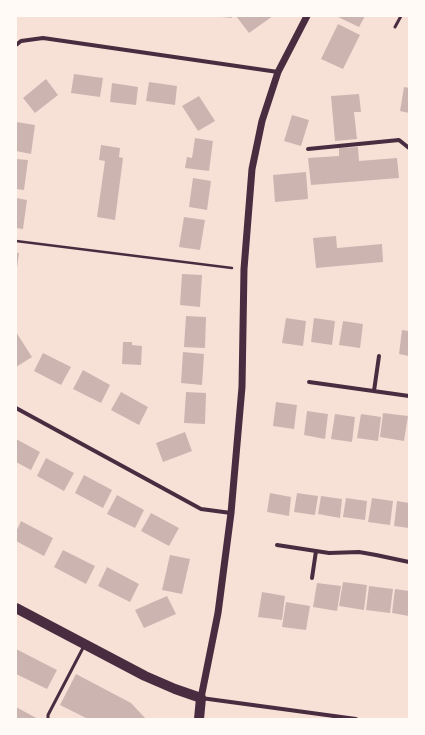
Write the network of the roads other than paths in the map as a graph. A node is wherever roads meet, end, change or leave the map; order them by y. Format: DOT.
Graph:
graph roads {
  1 [pos="307,16"];
  2 [pos="401,16"];
  3 [pos="395,27"];
  4 [pos="16,45"];
  5 [pos="278,72"];
  6 [pos="409,148"];
  7 [pos="308,149"];
  8 [pos="379,356"];
  9 [pos="309,382"];
  10 [pos="374,391"];
  11 [pos="409,396"];
  12 [pos="16,408"];
  13 [pos="231,514"];
  14 [pos="276,546"];
  15 [pos="316,551"];
  16 [pos="409,562"];
  17 [pos="312,578"];
  18 [pos="16,608"];
  19 [pos="84,644"];
  20 [pos="201,698"];
  21 [pos="48,719"];
  22 [pos="199,719"];
  23 [pos="356,719"];
  1 -- 5 [label="street"];
  2 -- 3 [label="lane"];
  4 -- 5 [label="street"];
  5 -- 13 [label="street"];
  6 -- 7 [label="street"];
  8 -- 10 [label="street"];
  9 -- 10 [label="street"];
  10 -- 11 [label="street"];
  12 -- 13 [label="street"];
  13 -- 20 [label="street"];
  14 -- 15 [label="street"];
  15 -- 16 [label="street"];
  15 -- 17 [label="street"];
  18 -- 19 [label="main road"];
  19 -- 20 [label="main road"];
  19 -- 21 [label="lane"];
  20 -- 22 [label="main road"];
  20 -- 23 [label="street"];
}
